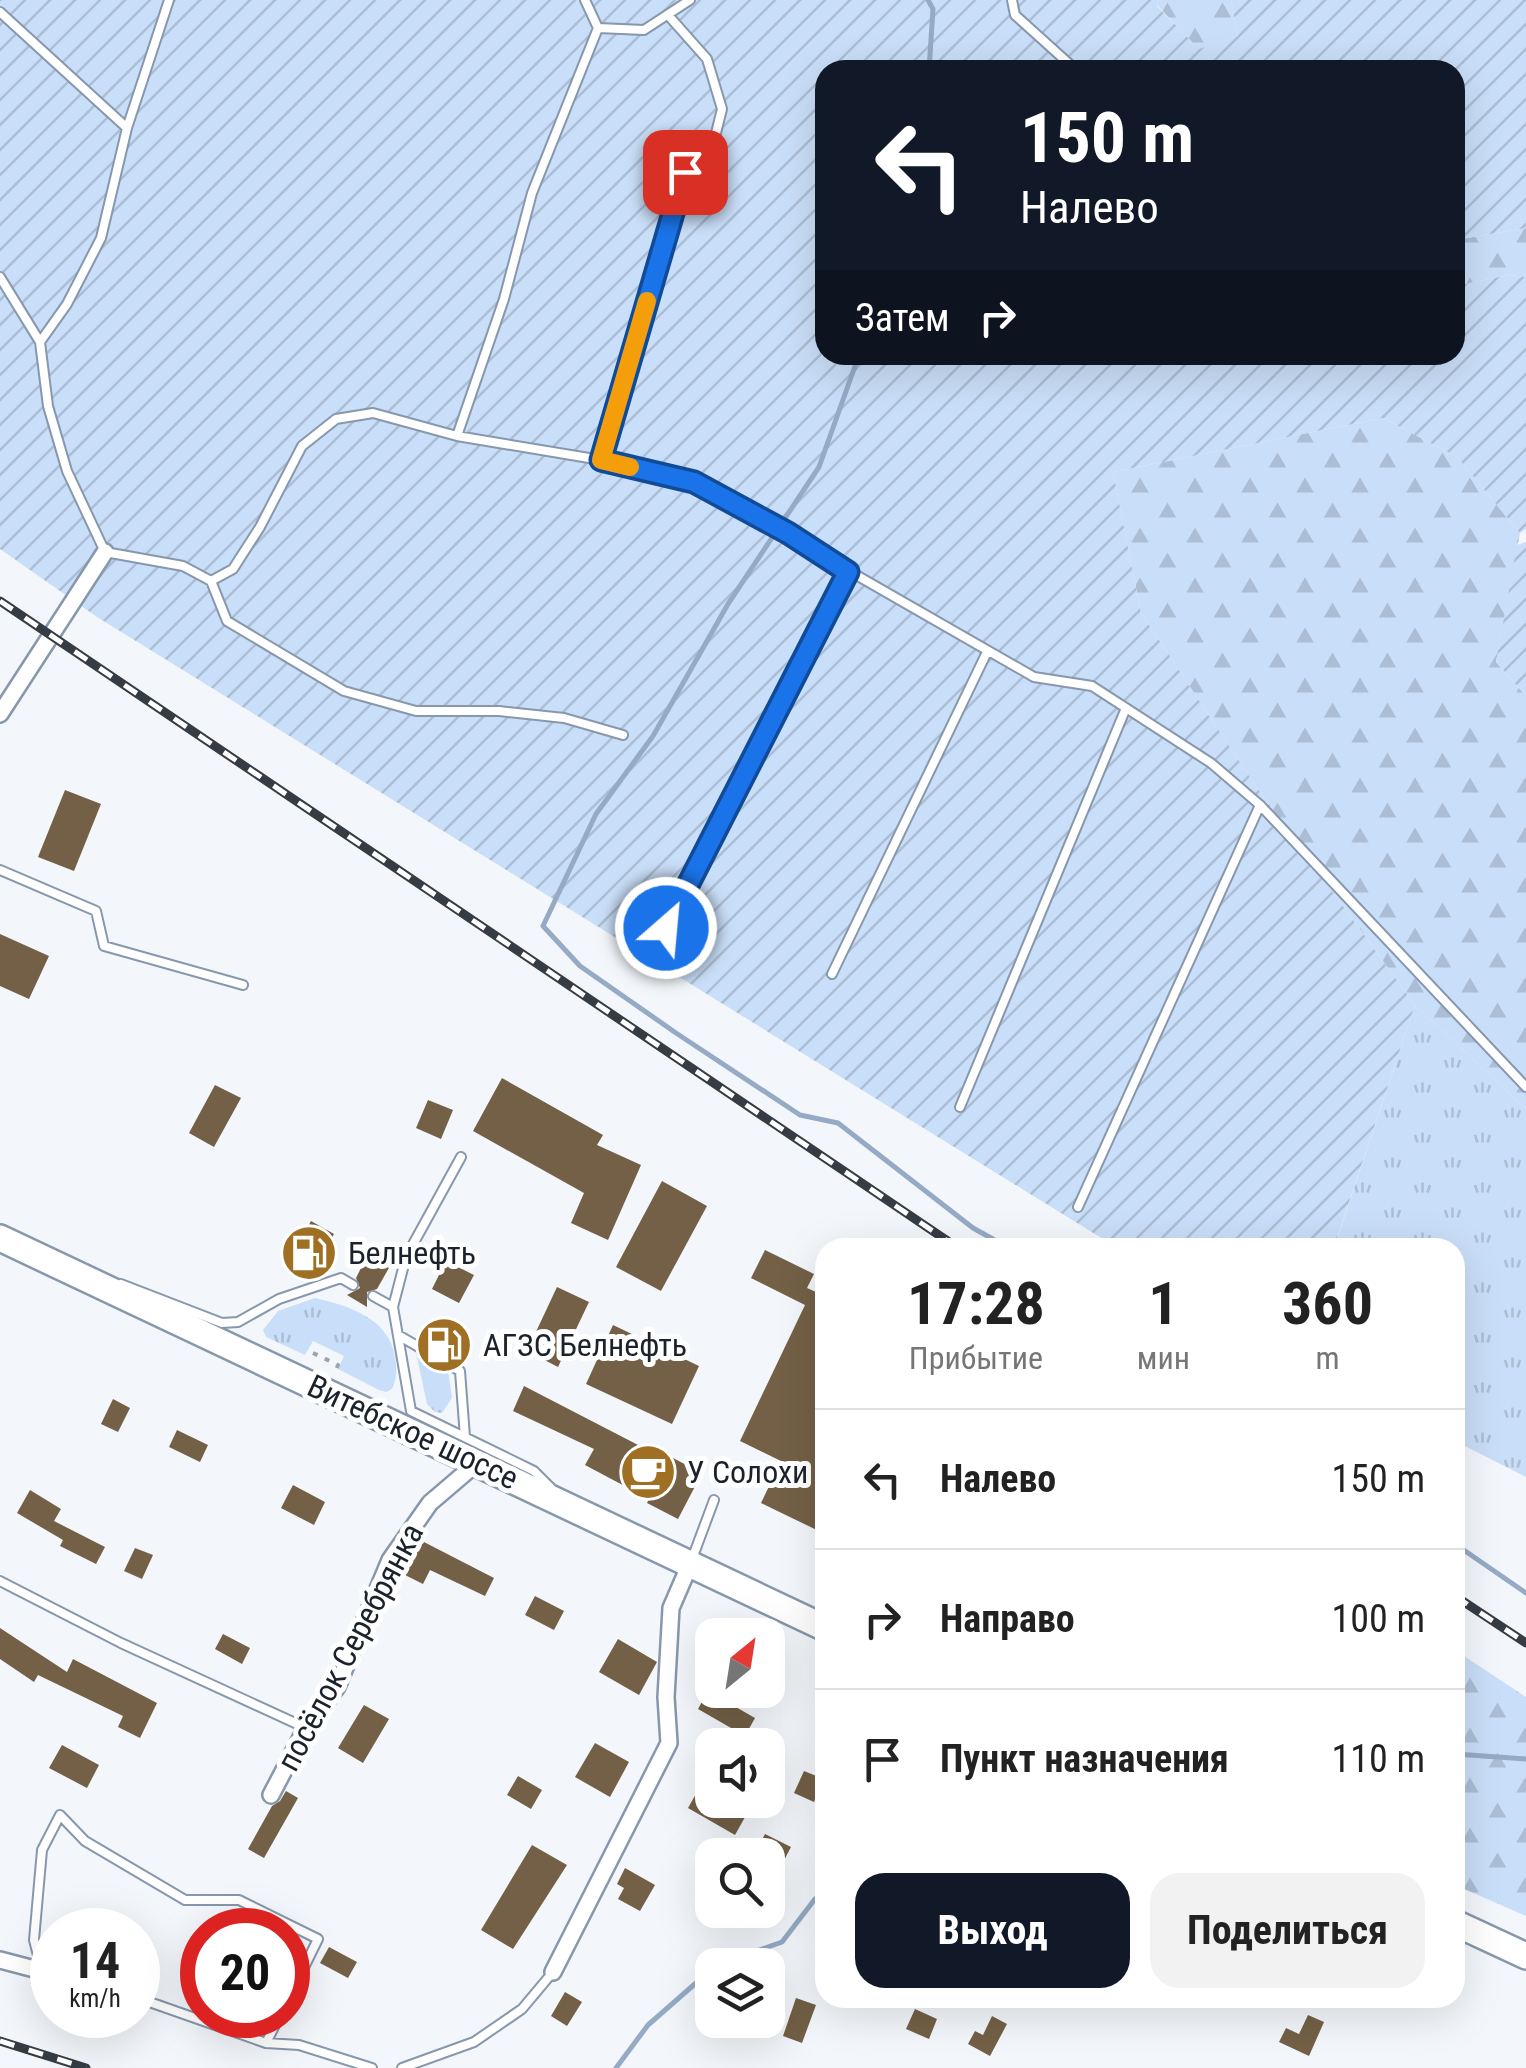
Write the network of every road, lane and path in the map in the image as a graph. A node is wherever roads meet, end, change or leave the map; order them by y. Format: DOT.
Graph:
graph roads {
  1 [pos="169,0"];
  2 [pos="585,0"];
  3 [pos="690,0"];
  4 [pos="1012,0"];
  5 [pos="0,12"];
  6 [pos="668,15"];
  7 [pos="598,28"];
  8 [pos="1065,60"];
  9 [pos="127,128"];
  10 [pos="0,276"];
  11 [pos="40,342"];
  12 [pos="457,436"];
  13 [pos="601,460"];
  14 [pos="105,552"];
  15 [pos="848,572"];
  16 [pos="211,581"];
  17 [pos="987,652"];
  18 [pos="1126,708"];
  19 [pos="0,714"];
  20 [pos="623,735"];
  21 [pos="1260,805"];
  22 [pos="0,870"];
  23 [pos="666,928"];
  24 [pos="832,974"];
  25 [pos="242,984"];
  26 [pos="1526,1087"];
  27 [pos="960,1107"];
  28 [pos="461,1157"];
  29 [pos="1078,1207"];
  30 [pos="0,1238"];
  31 [pos="82,1276"];
  32 [pos="352,1285"];
  33 [pos="373,1296"];
  34 [pos="393,1308"];
  35 [pos="398,1335"];
  36 [pos="466,1437"];
  37 [pos="478,1462"];
  38 [pos="714,1500"];
  39 [pos="568,1505"];
  40 [pos="690,1564"];
  41 [pos="0,1581"];
  42 [pos="815,1623"];
  43 [pos="306,1728"];
  44 [pos="271,1795"];
  45 [pos="37,1908"];
  46 [pos="255,1908"];
  47 [pos="1465,1928"];
  48 [pos="310,1935"];
  49 [pos="310,1955"];
  50 [pos="1526,1956"];
  51 [pos="0,1960"];
  52 [pos="30,1967"];
  53 [pos="553,1972"];
  54 [pos="160,2006"];
  55 [pos="269,2038"];
  56 [pos="266,2044"];
  57 [pos="372,2068"];
  58 [pos="402,2068"];
  1 -- 9 [label="lane"];
  2 -- 7 [label="lane"];
  3 -- 6 [label="lane"];
  4 -- 8 [label="lane"];
  5 -- 9 [label="lane"];
  6 -- 7 [label="lane"];
  6 -- 13 [label="lane"];
  7 -- 12 [label="lane"];
  9 -- 11 [label="lane"];
  10 -- 11 [label="lane"];
  11 -- 14 [label="lane"];
  12 -- 13 [label="lane"];
  12 -- 16 [label="lane"];
  13 -- 15 [label="lane"];
  14 -- 16 [label="lane"];
  14 -- 19 [label="street"];
  15 -- 17 [label="lane"];
  15 -- 23 [label="lane"];
  16 -- 20 [label="lane"];
  17 -- 18 [label="lane"];
  17 -- 24 [label="lane"];
  18 -- 21 [label="lane"];
  18 -- 27 [label="lane"];
  21 -- 26 [label="lane"];
  21 -- 29 [label="lane"];
  22 -- 25 [label="lane"];
  28 -- 34 [label="lane"];
  30 -- 31 [label="main road, Витебское шоссе"];
  31 -- 32 [label="lane"];
  31 -- 37 [label="main road, Витебское шоссе"];
  33 -- 34 [label="lane"];
  34 -- 35 [label="lane"];
  35 -- 36 [label="lane"];
  35 -- 36 [label="lane"];
  36 -- 39 [label="lane"];
  37 -- 39 [label="main road, Витебское шоссе"];
  37 -- 43 [label="street, посёлок Серебрянка"];
  38 -- 40 [label="lane"];
  39 -- 40 [label="main road, Витебское шоссе"];
  40 -- 42 [label="main road, Витебское шоссе"];
  40 -- 53 [label="street"];
  41 -- 43 [label="lane"];
  43 -- 44 [label="street, посёлок Серебрянка"];
  45 -- 46 [label="lane"];
  47 -- 50 [label="main road"];
  48 -- 49 [label="lane"];
  51 -- 52 [label="street"];
  53 -- 58 [label="lane"];
  54 -- 56 [label="lane"];
  55 -- 56 [label="lane"];
  56 -- 57 [label="lane"];
}
